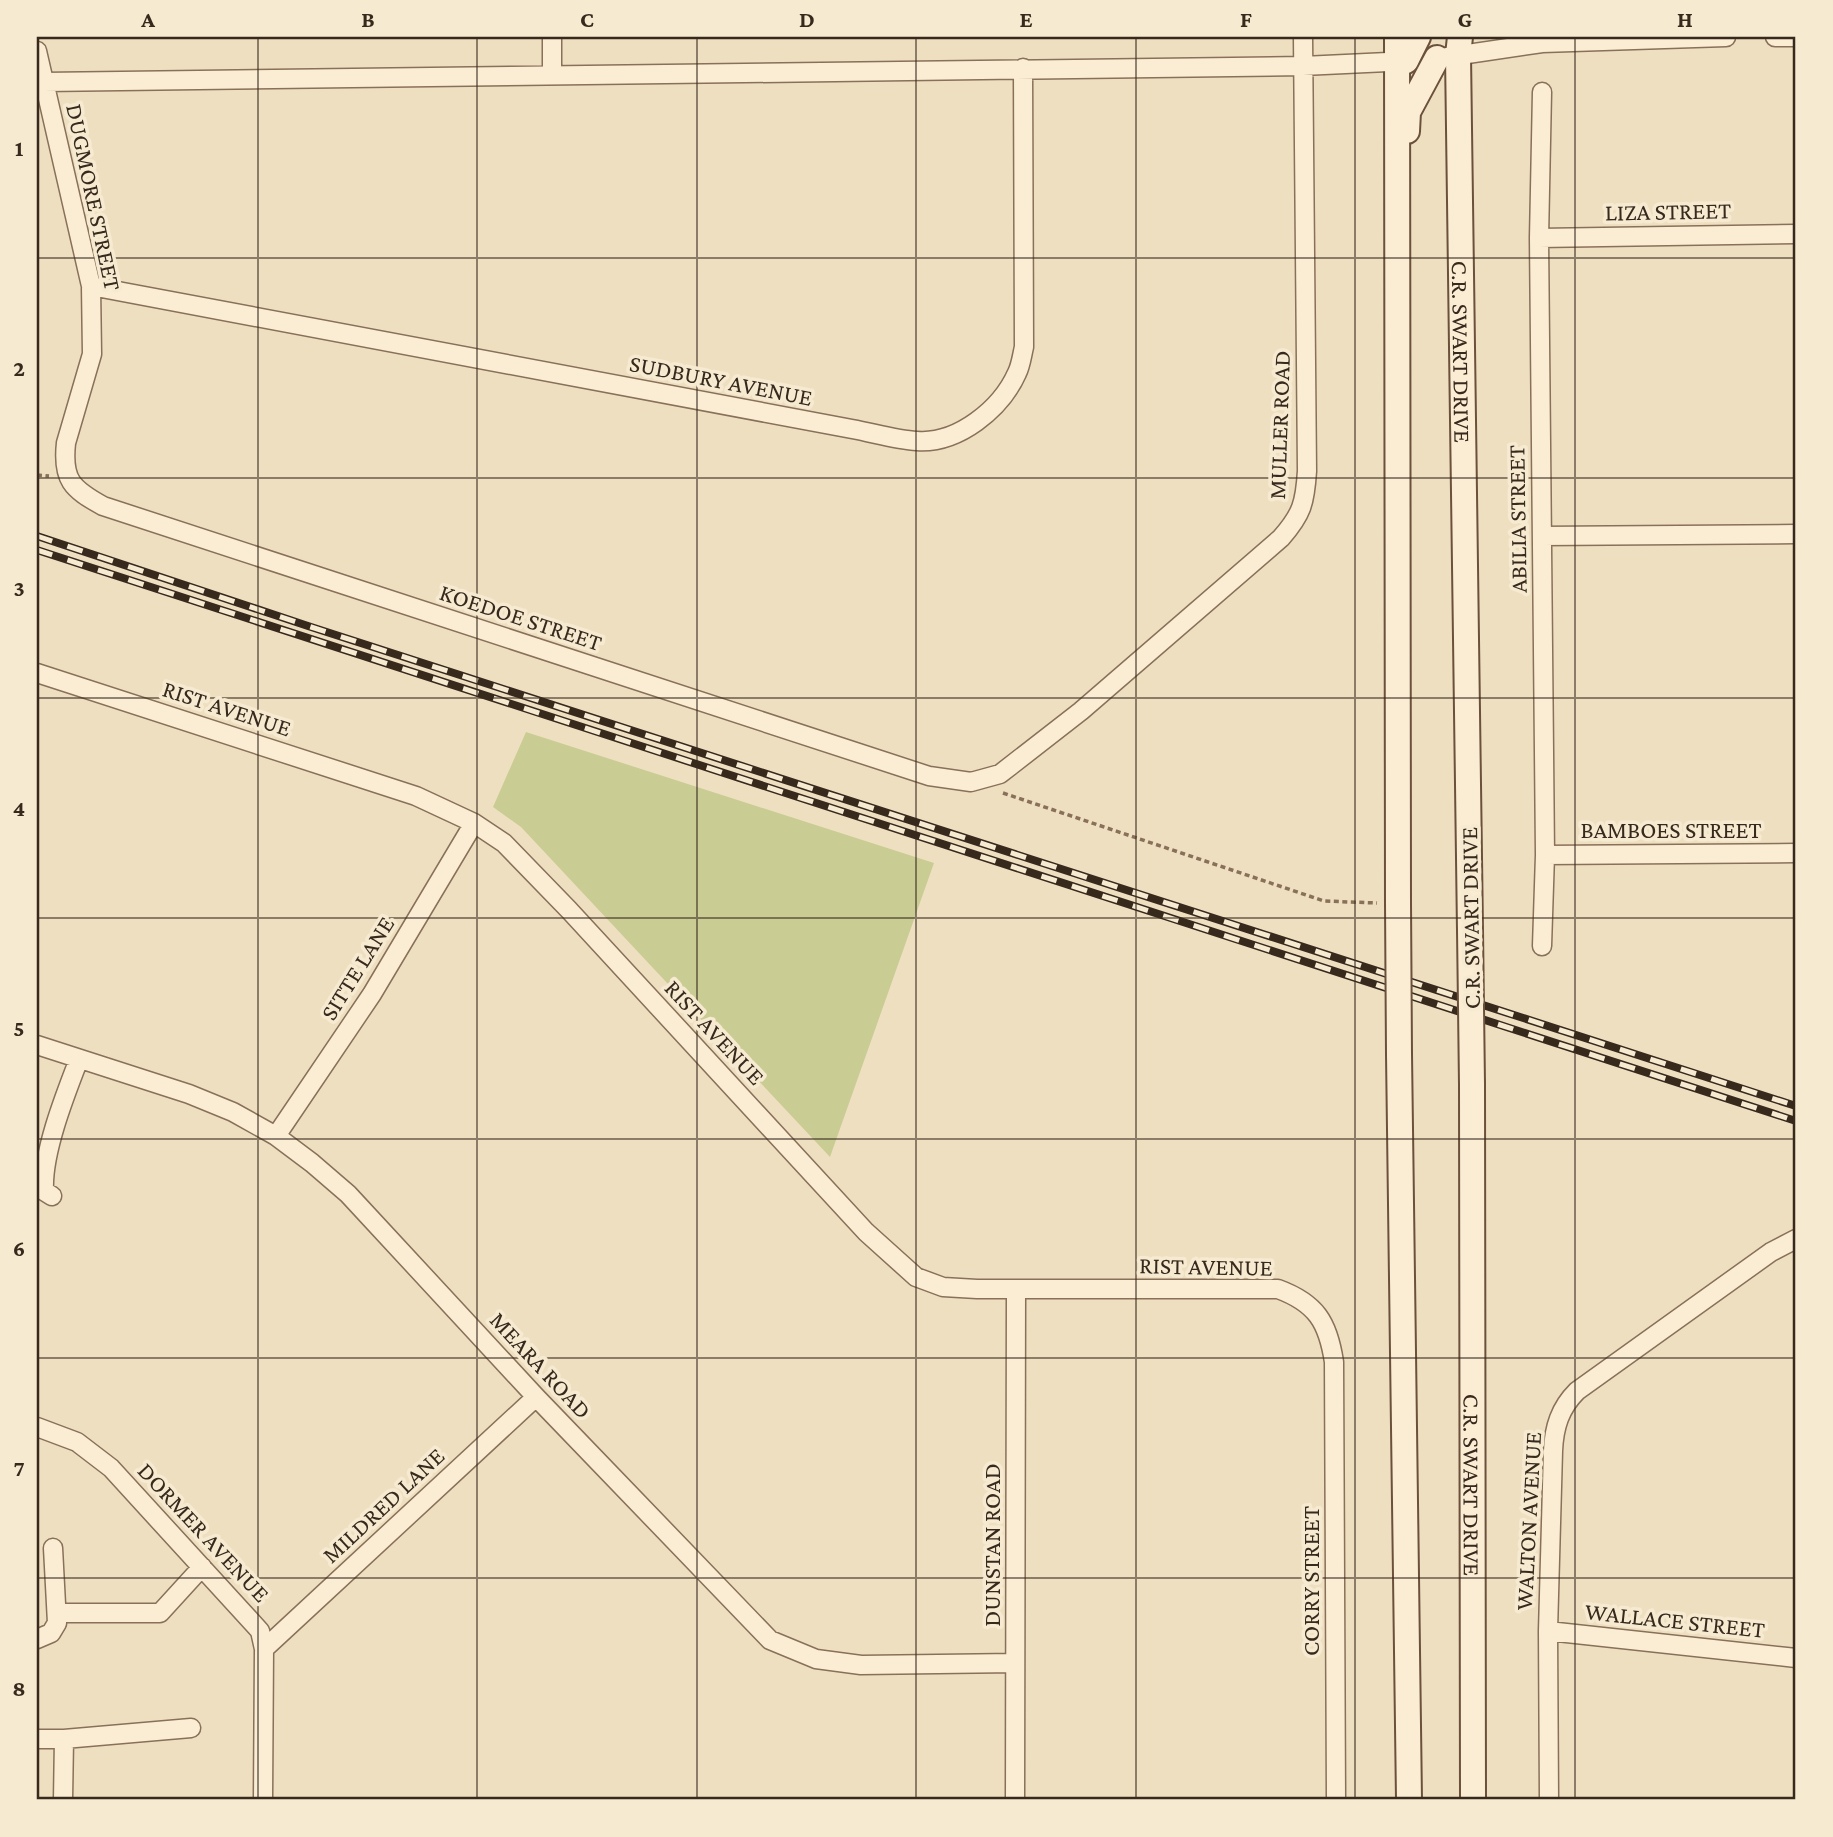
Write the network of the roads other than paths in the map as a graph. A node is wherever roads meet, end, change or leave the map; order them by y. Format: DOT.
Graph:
graph roads {
  1 [pos="552,37"];
  2 [pos="1303,37"];
  3 [pos="1397,37"];
  4 [pos="1418,37"];
  5 [pos="1726,37"];
  6 [pos="1775,37"];
  7 [pos="1796,37"];
  8 [pos="1542,40"];
  9 [pos="1451,50"];
  10 [pos="37,51"];
  11 [pos="1401,62"];
  12 [pos="1303,66"];
  13 [pos="1023,68"];
  14 [pos="552,74"];
  15 [pos="44,82"];
  16 [pos="1542,92"];
  17 [pos="1397,162"];
  18 [pos="1796,234"];
  19 [pos="1539,238"];
  20 [pos="91,286"];
  21 [pos="66,476"];
  22 [pos="1796,534"];
  23 [pos="1542,536"];
  24 [pos="37,673"];
  25 [pos="971,782"];
  26 [pos="474,823"];
  27 [pos="1796,853"];
  28 [pos="1545,855"];
  29 [pos="1542,946"];
  30 [pos="37,1045"];
  31 [pos="79,1059"];
  32 [pos="275,1136"];
  33 [pos="52,1196"];
  34 [pos="1796,1239"];
  35 [pos="1016,1290"];
  36 [pos="1334,1362"];
  37 [pos="536,1397"];
  38 [pos="37,1427"];
  39 [pos="53,1548"];
  40 [pos="202,1567"];
  41 [pos="58,1614"];
  42 [pos="1548,1631"];
  43 [pos="37,1639"];
  44 [pos="264,1649"];
  45 [pos="1796,1658"];
  46 [pos="1015,1663"];
  47 [pos="191,1728"];
  48 [pos="37,1739"];
  49 [pos="64,1740"];
  50 [pos="63,1800"];
  51 [pos="262,1800"];
  52 [pos="1015,1800"];
  53 [pos="1336,1800"];
  54 [pos="1409,1800"];
  55 [pos="1473,1800"];
  56 [pos="1549,1800"];
  1 -- 14 [label="street"];
  2 -- 12 [label="street, MULLER ROAD"];
  3 -- 11 [label="main road"];
  4 -- 11 [label="main road"];
  5 -- 8 [label="street"];
  6 -- 7 [label="street"];
  8 -- 9 [label="street"];
  9 -- 11 [label="street"];
  9 -- 17 [label="main road"];
  9 -- 55 [label="main road, C.R. SWART DRIVE, bridge"];
  10 -- 15 [label="street, DUGMORE STREET"];
  11 -- 12 [label="street"];
  11 -- 17 [label="main road"];
  12 -- 13 [label="street"];
  12 -- 25 [label="street, MULLER ROAD"];
  13 -- 14 [label="street"];
  13 -- 20 [label="street, SUDBURY AVENUE"];
  14 -- 15 [label="street"];
  15 -- 20 [label="street, DUGMORE STREET"];
  16 -- 19 [label="street, ABILIA STREET"];
  17 -- 54 [label="main road, bridge"];
  18 -- 19 [label="street, LIZA STREET"];
  19 -- 23 [label="street, ABILIA STREET"];
  20 -- 21 [label="street, DUGMORE STREET"];
  21 -- 25 [label="street, KOEDOE STREET"];
  22 -- 23 [label="street"];
  23 -- 28 [label="street, ABILIA STREET"];
  24 -- 26 [label="street, RIST AVENUE"];
  26 -- 32 [label="street, SITTE LANE"];
  26 -- 35 [label="street, RIST AVENUE"];
  27 -- 28 [label="street, BAMBOES STREET"];
  28 -- 29 [label="street, ABILIA STREET"];
  30 -- 31 [label="street, MEARA ROAD"];
  31 -- 32 [label="street, MEARA ROAD"];
  31 -- 33 [label="street"];
  32 -- 37 [label="street, MEARA ROAD"];
  34 -- 42 [label="street, WALTON AVENUE"];
  35 -- 36 [label="street, RIST AVENUE"];
  35 -- 46 [label="street, DUNSTAN ROAD"];
  36 -- 53 [label="street, CORRY STREET"];
  37 -- 44 [label="street, MILDRED LANE"];
  37 -- 46 [label="street, MEARA ROAD"];
  38 -- 40 [label="street, DORMER AVENUE"];
  39 -- 41 [label="street"];
  40 -- 41 [label="street"];
  40 -- 44 [label="street, DORMER AVENUE"];
  41 -- 43 [label="street"];
  42 -- 45 [label="street, WALLACE STREET"];
  42 -- 56 [label="street, WALTON AVENUE"];
  44 -- 51 [label="street, DORMER AVENUE"];
  46 -- 52 [label="street, DUNSTAN ROAD"];
  47 -- 49 [label="street"];
  48 -- 49 [label="street"];
  49 -- 50 [label="street"];
}
